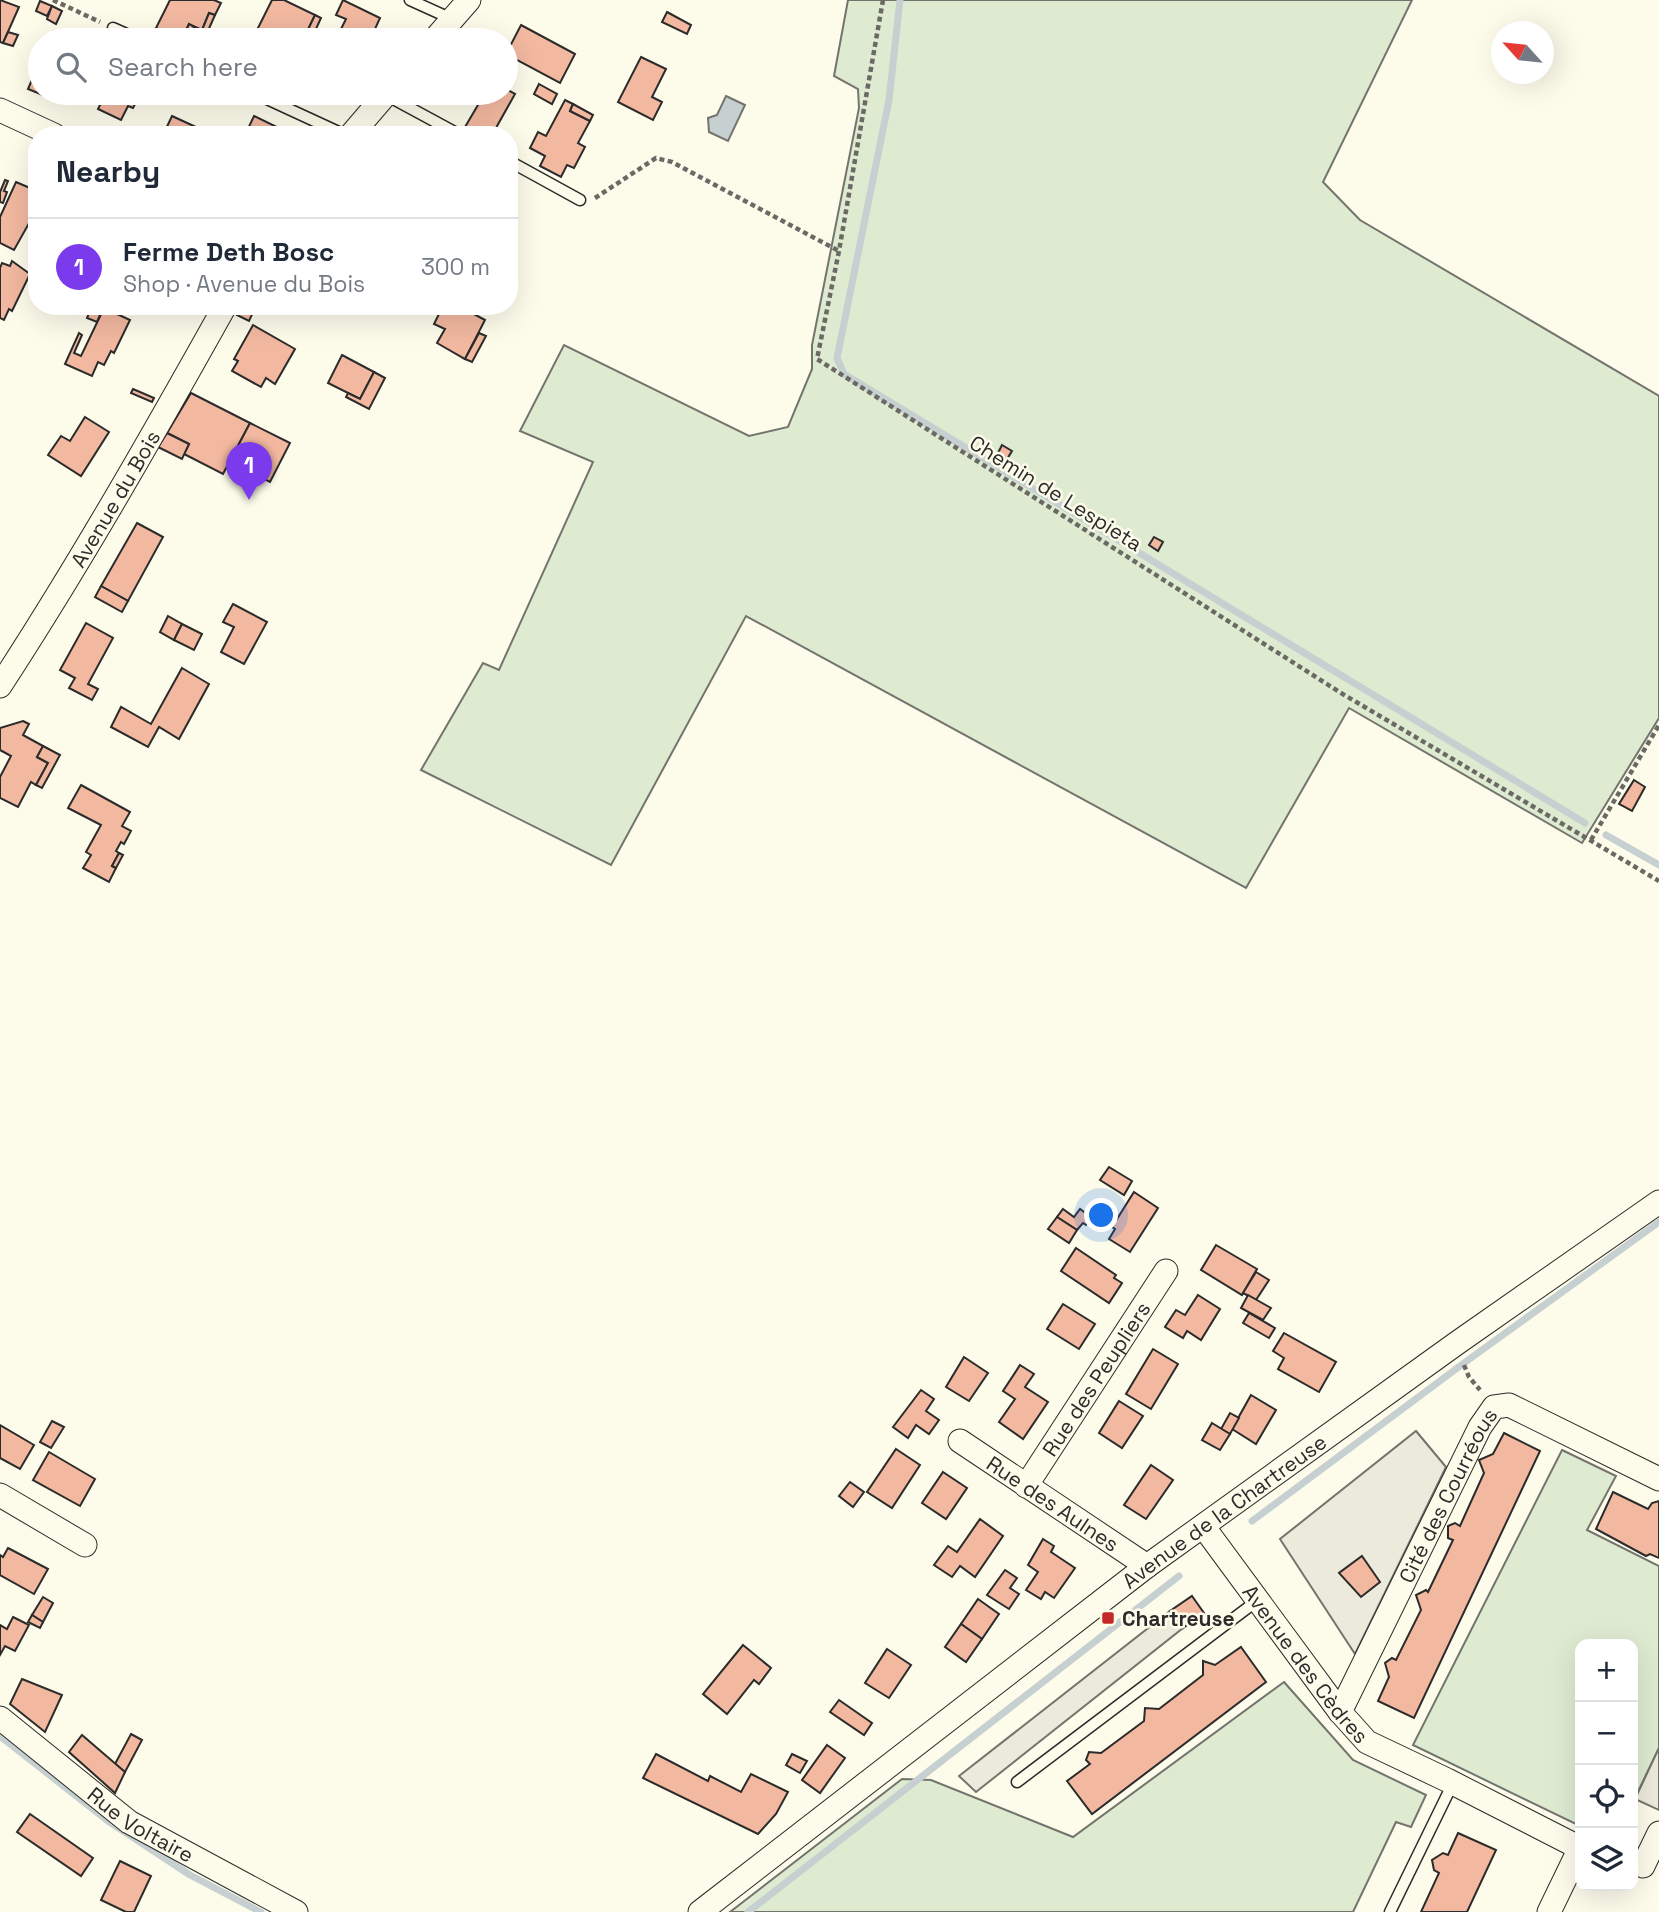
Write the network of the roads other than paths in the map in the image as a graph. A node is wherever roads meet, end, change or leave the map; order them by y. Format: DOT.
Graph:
graph roads {
  1 [pos="410,0"];
  2 [pos="469,0"];
  3 [pos="452,19"];
  4 [pos="444,28"];
  5 [pos="280,105"];
  6 [pos="377,105"];
  7 [pos="407,105"];
  8 [pos="0,110"];
  9 [pos="35,126"];
  10 [pos="326,126"];
  11 [pos="359,126"];
  12 [pos="444,126"];
  13 [pos="518,167"];
  14 [pos="580,200"];
  15 [pos="220,315"];
  16 [pos="0,686"];
  17 [pos="1659,1202"];
  18 [pos="1166,1271"];
  19 [pos="960,1441"];
  20 [pos="1659,1479"];
  21 [pos="1026,1486"];
  22 [pos="0,1495"];
  23 [pos="1203,1527"];
  24 [pos="85,1545"];
  25 [pos="1147,1566"];
  26 [pos="1258,1600"];
  27 [pos="1340,1712"];
  28 [pos="0,1718"];
  29 [pos="1017,1782"];
  30 [pos="1452,1783"];
  31 [pos="1659,1833"];
  32 [pos="1575,1845"];
  33 [pos="1575,1858"];
  34 [pos="1645,1867"];
  35 [pos="296,1912"];
  36 [pos="700,1912"];
  37 [pos="1390,1912"];
  38 [pos="1549,1912"];
  1 -- 3 [label="lane"];
  2 -- 3 [label="street"];
  3 -- 4 [label="street"];
  5 -- 10 [label="lane"];
  6 -- 11 [label="street"];
  7 -- 12 [label="lane"];
  8 -- 9 [label="street"];
  13 -- 14 [label="lane"];
  15 -- 16 [label="street, Avenue du Bois"];
  17 -- 23 [label="street, Avenue de la Chartreuse"];
  18 -- 21 [label="street, Rue des Peupliers"];
  19 -- 21 [label="street, Rue des Aulnes"];
  20 -- 27 [label="street, Cité des Courréous"];
  21 -- 25 [label="street, Rue des Aulnes"];
  22 -- 24 [label="street"];
  23 -- 25 [label="street, Avenue de la Chartreuse"];
  23 -- 26 [label="street, Avenue des Cèdres"];
  25 -- 36 [label="street, Avenue de la Chartreuse"];
  26 -- 27 [label="street, Avenue des Cèdres"];
  26 -- 29 [label="lane"];
  27 -- 30 [label="street, Avenue des Cèdres"];
  28 -- 35 [label="street, Rue Voltaire"];
  30 -- 32 [label="street, Avenue des Cèdres"];
  30 -- 37 [label="lane"];
  31 -- 34 [label="street"];
  33 -- 38 [label="street"];
}
